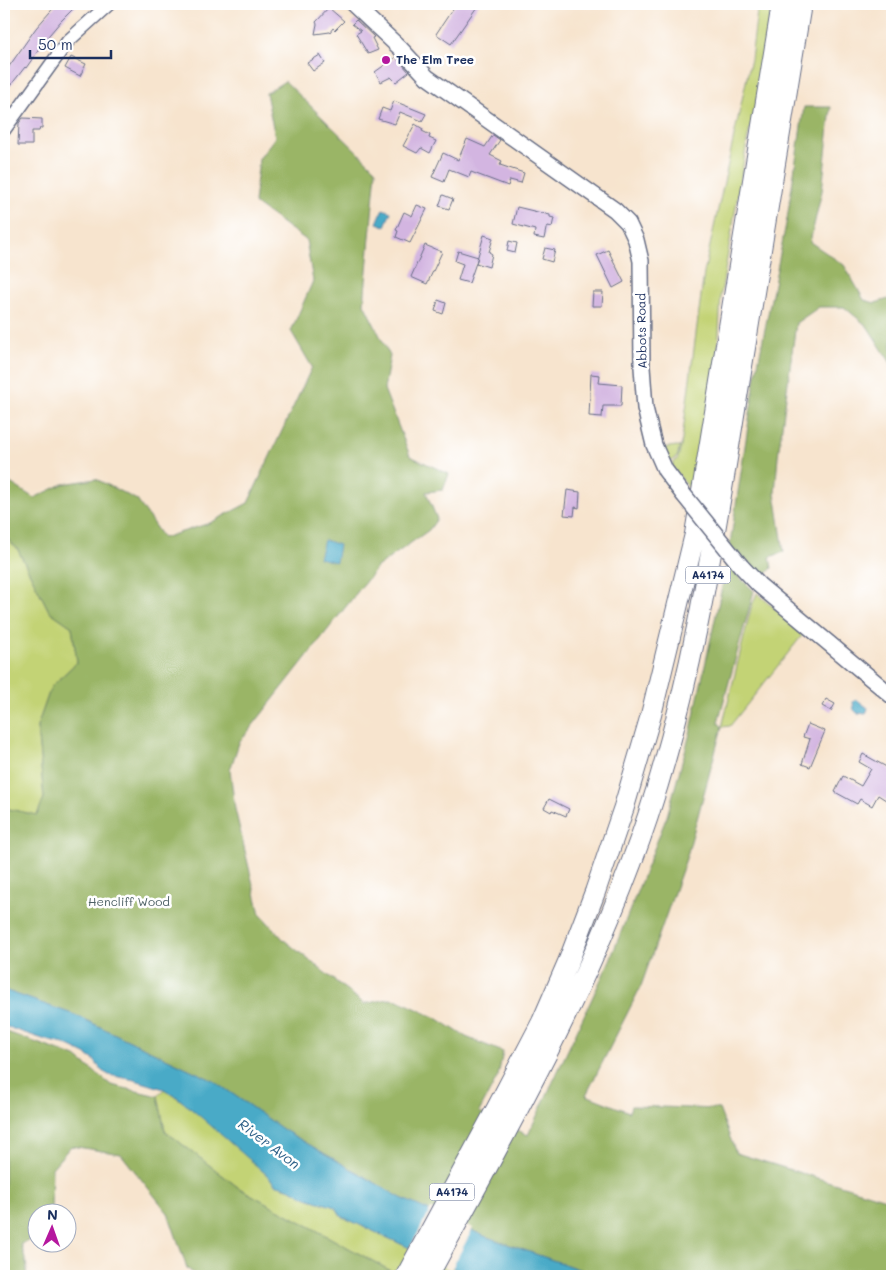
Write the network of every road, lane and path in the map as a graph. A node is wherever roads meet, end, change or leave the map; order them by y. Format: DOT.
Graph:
graph roads {
  1 [pos="109,4"];
  2 [pos="353,4"];
  3 [pos="782,4"];
  4 [pos="801,4"];
  5 [pos="4,130"];
  6 [pos="892,696"];
  7 [pos="506,1113"];
  8 [pos="406,1276"];
  9 [pos="428,1276"];
  1 -- 5 [label="street"];
  2 -- 6 [label="street, Abbots Road, bridge"];
  3 -- 7 [label="highway, A4174"];
  4 -- 7 [label="highway, A4174"];
  7 -- 8 [label="highway, A4174"];
  7 -- 9 [label="highway, A4174"];
}
